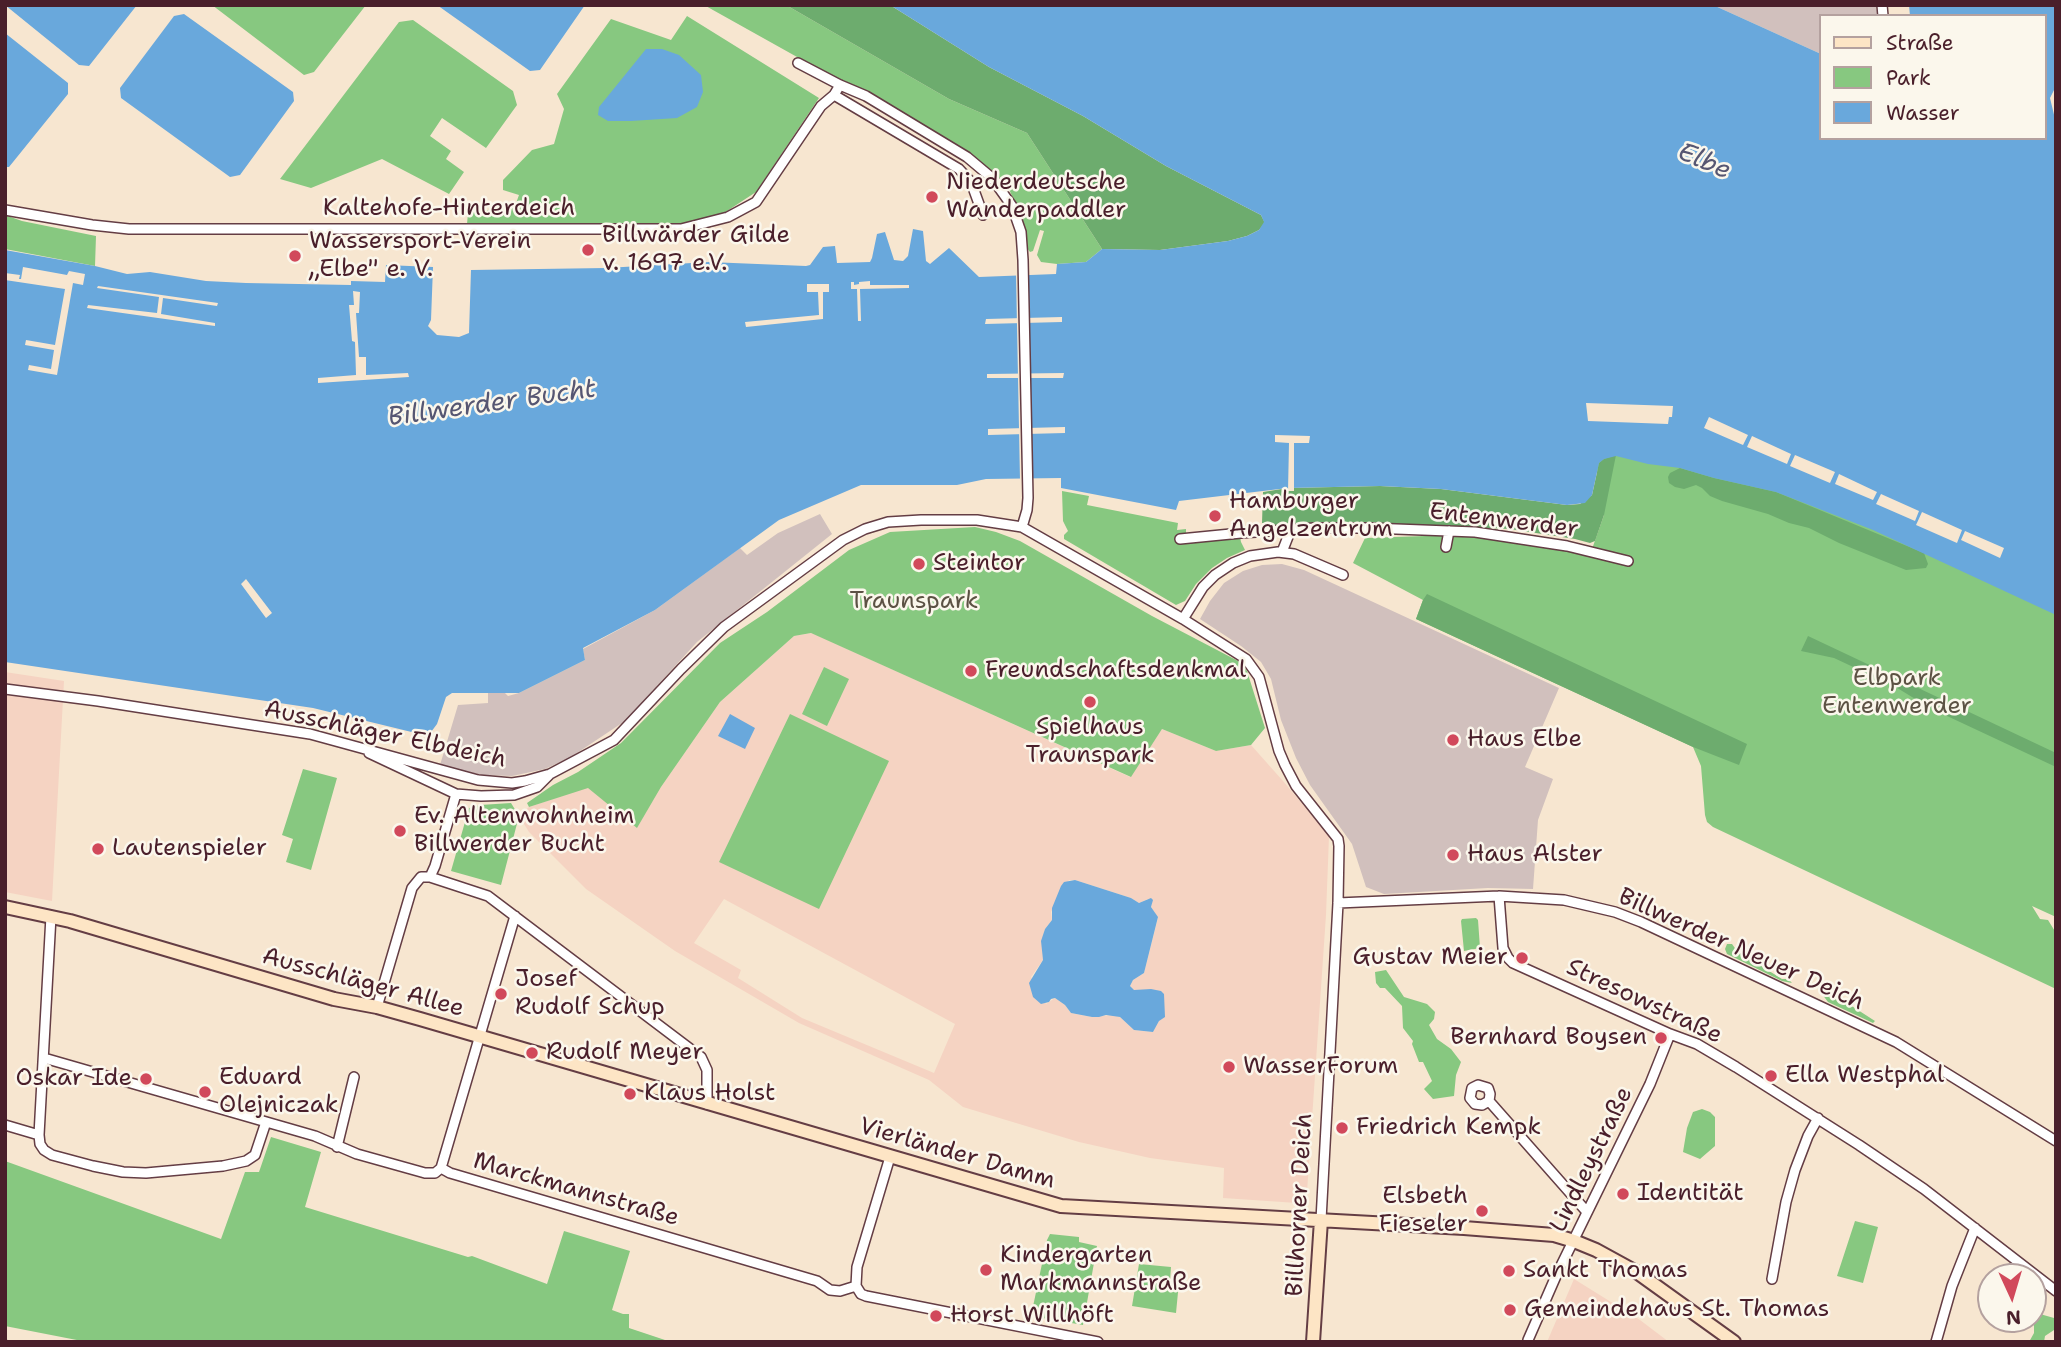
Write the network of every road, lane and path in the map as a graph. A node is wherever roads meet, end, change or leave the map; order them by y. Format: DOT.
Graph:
graph roads {
  1 [pos="798,63"];
  2 [pos="840,85"];
  3 [pos="835,95"];
  4 [pos="5,209"];
  5 [pos="983,215"];
  6 [pos="1022,527"];
  7 [pos="1291,529"];
  8 [pos="1449,531"];
  9 [pos="1180,539"];
  10 [pos="1446,547"];
  11 [pos="1282,552"];
  12 [pos="1628,562"];
  13 [pos="1343,575"];
  14 [pos="1182,619"];
  15 [pos="5,689"];
  16 [pos="355,745"];
  17 [pos="550,774"];
  18 [pos="456,794"];
  19 [pos="430,877"];
  20 [pos="1499,896"];
  21 [pos="1338,902"];
  22 [pos="5,907"];
  23 [pos="51,916"];
  24 [pos="515,916"];
  25 [pos="377,1007"];
  26 [pos="1670,1034"];
  27 [pos="480,1037"];
  28 [pos="44,1058"];
  29 [pos="355,1077"];
  30 [pos="1489,1101"];
  31 [pos="708,1104"];
  32 [pos="1818,1118"];
  33 [pos="266,1122"];
  34 [pos="5,1125"];
  35 [pos="39,1135"];
  36 [pos="2056,1141"];
  37 [pos="337,1147"];
  38 [pos="890,1157"];
  39 [pos="441,1168"];
  40 [pos="1587,1212"];
  41 [pos="1321,1220"];
  42 [pos="1975,1228"];
  43 [pos="1574,1241"];
  44 [pos="1772,1279"];
  45 [pos="856,1286"];
  46 [pos="2056,1291"];
  47 [pos="1528,1340"];
  48 [pos="1098,1342"];
  49 [pos="1313,1342"];
  50 [pos="1734,1342"];
  51 [pos="1936,1342"];
  1 -- 2 [label="street"];
  2 -- 3 [label="street, Kaltehofe-Hinterdeich"];
  2 -- 6 [label="street"];
  3 -- 4 [label="street, Kaltehofe-Hinterdeich"];
  3 -- 5 [label="street"];
  6 -- 14 [label="street, Ausschläger Elbdeich"];
  6 -- 17 [label="street, Ausschläger Elbdeich"];
  7 -- 8 [label="street, Entenwerder"];
  7 -- 9 [label="street, Entenwerder"];
  7 -- 11 [label="street"];
  8 -- 10 [label="street"];
  8 -- 12 [label="street, Entenwerder"];
  11 -- 13 [label="street"];
  11 -- 14 [label="street"];
  14 -- 21 [label="street, Ausschläger Elbdeich"];
  15 -- 16 [label="street, Ausschläger Elbdeich"];
  16 -- 17 [label="street, Ausschläger Elbdeich"];
  16 -- 18 [label="street"];
  17 -- 18 [label="street"];
  18 -- 19 [label="street"];
  19 -- 24 [label="street"];
  19 -- 25 [label="street"];
  20 -- 21 [label="street, Billwerder Neuer Deich"];
  20 -- 26 [label="street, Stresowstraße"];
  20 -- 36 [label="street, Billwerder Neuer Deich"];
  21 -- 41 [label="street, Billhorner Deich"];
  22 -- 23 [label="street, Ausschläger Allee"];
  23 -- 25 [label="street, Ausschläger Allee"];
  23 -- 28 [label="street"];
  24 -- 27 [label="street"];
  24 -- 31 [label="street"];
  25 -- 27 [label="street, Ausschläger Allee"];
  26 -- 32 [label="street, Stresowstraße"];
  26 -- 40 [label="street, Lindleystraße"];
  27 -- 31 [label="street, Ausschläger Allee"];
  27 -- 39 [label="street"];
  28 -- 33 [label="street, Marckmannstraße"];
  28 -- 35 [label="street"];
  29 -- 37 [label="street"];
  30 -- 40 [label="street"];
  31 -- 38 [label="street, Vierländer Damm"];
  32 -- 42 [label="street, Stresowstraße"];
  32 -- 44 [label="street"];
  33 -- 35 [label="street"];
  33 -- 37 [label="street, Marckmannstraße"];
  34 -- 35 [label="street"];
  37 -- 39 [label="street, Marckmannstraße"];
  38 -- 41 [label="street, Vierländer Damm"];
  38 -- 45 [label="street"];
  39 -- 45 [label="street, Marckmannstraße"];
  40 -- 43 [label="street, Lindleystraße"];
  41 -- 43 [label="street, Vierländer Damm"];
  41 -- 49 [label="street, Billhorner Deich"];
  42 -- 46 [label="street, Stresowstraße"];
  42 -- 51 [label="street"];
  43 -- 47 [label="street, Lindleystraße"];
  43 -- 50 [label="street, Vierländer Damm"];
  45 -- 48 [label="street, Marckmannstraße"];
}
